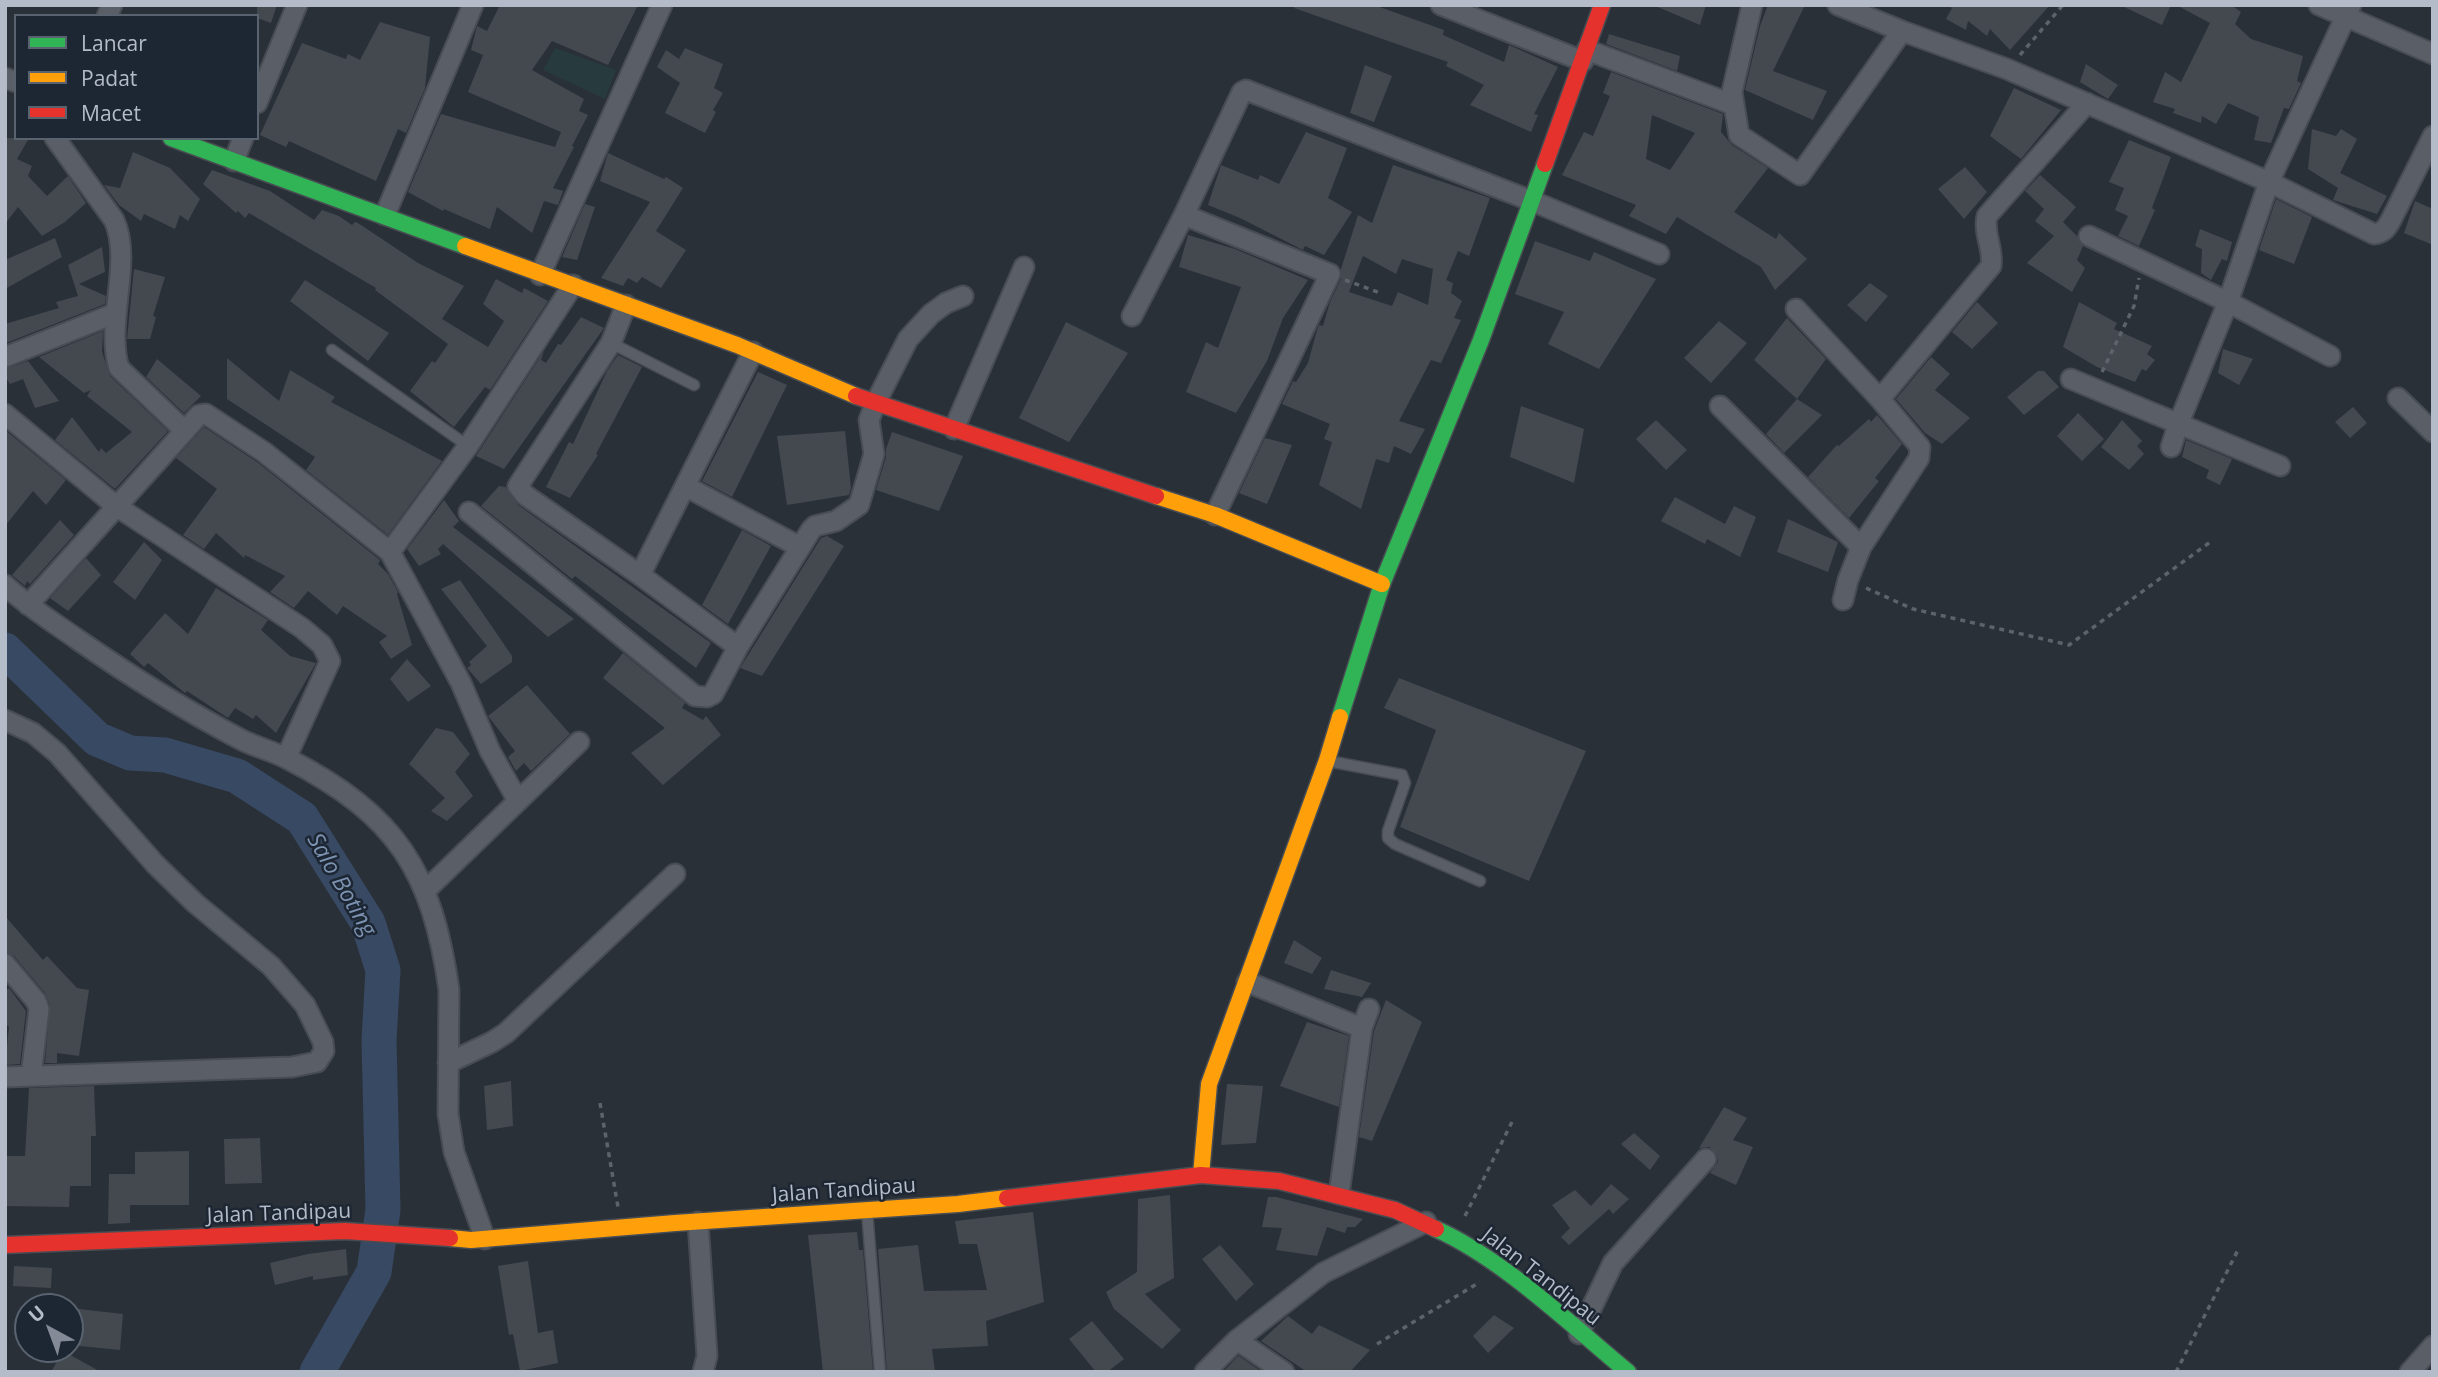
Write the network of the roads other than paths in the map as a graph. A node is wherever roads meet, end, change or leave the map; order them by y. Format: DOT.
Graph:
graph roads {
  1 [pos="297,5"];
  2 [pos="473,5"];
  3 [pos="662,5"];
  4 [pos="1441,5"];
  5 [pos="1602,5"];
  6 [pos="1752,5"];
  7 [pos="1838,5"];
  8 [pos="2319,5"];
  9 [pos="2349,10"];
  10 [pos="1902,31"];
  11 [pos="2433,54"];
  12 [pos="1585,55"];
  13 [pos="259,98"];
  14 [pos="2087,103"];
  15 [pos="1734,105"];
  16 [pos="2433,136"];
  17 [pos="56,140"];
  18 [pos="177,140"];
  19 [pos="242,140"];
  20 [pos="234,160"];
  21 [pos="2269,182"];
  22 [pos="1532,201"];
  23 [pos="385,215"];
  24 [pos="1184,215"];
  25 [pos="2089,236"];
  26 [pos="1659,254"];
  27 [pos="1024,267"];
  28 [pos="540,275"];
  29 [pos="573,285"];
  30 [pos="963,296"];
  31 [pos="2228,302"];
  32 [pos="626,305"];
  33 [pos="1796,309"];
  34 [pos="116,313"];
  35 [pos="1132,316"];
  36 [pos="611,343"];
  37 [pos="332,350"];
  38 [pos="753,352"];
  39 [pos="2330,356"];
  40 [pos="5,357"];
  41 [pos="2071,379"];
  42 [pos="694,384"];
  43 [pos="2398,398"];
  44 [pos="1880,399"];
  45 [pos="875,404"];
  46 [pos="1720,406"];
  47 [pos="5,414"];
  48 [pos="2178,425"];
  49 [pos="954,429"];
  50 [pos="185,431"];
  51 [pos="2433,432"];
  52 [pos="468,446"];
  53 [pos="2171,447"];
  54 [pos="2280,466"];
  55 [pos="685,486"];
  56 [pos="116,506"];
  57 [pos="469,512"];
  58 [pos="1215,515"];
  59 [pos="800,547"];
  60 [pos="1861,547"];
  61 [pos="390,552"];
  62 [pos="640,575"];
  63 [pos="1382,584"];
  64 [pos="5,585"];
  65 [pos="1843,600"];
  66 [pos="28,605"];
  67 [pos="738,648"];
  68 [pos="5,720"];
  69 [pos="579,742"];
  70 [pos="286,758"];
  71 [pos="1326,761"];
  72 [pos="518,801"];
  73 [pos="676,874"];
  74 [pos="1480,881"];
  75 [pos="426,890"];
  76 [pos="5,964"];
  77 [pos="1248,982"];
  78 [pos="1369,1009"];
  79 [pos="1362,1028"];
  80 [pos="448,1063"];
  81 [pos="31,1076"];
  82 [pos="5,1077"];
  83 [pos="1706,1159"];
  84 [pos="1201,1175"];
  85 [pos="1339,1194"];
  86 [pos="867,1210"];
  87 [pos="698,1222"];
  88 [pos="1426,1222"];
  89 [pos="478,1240"];
  90 [pos="5,1245"];
  91 [pos="1579,1334"];
  92 [pos="1237,1340"];
  93 [pos="2433,1346"];
  94 [pos="703,1372"];
  95 [pos="880,1372"];
  96 [pos="1205,1372"];
  97 [pos="1284,1372"];
  98 [pos="1628,1372"];
  99 [pos="2410,1372"];
  1 -- 13 [label="street"];
  2 -- 23 [label="street"];
  3 -- 28 [label="street"];
  4 -- 12 [label="street"];
  5 -- 12 [label="street"];
  6 -- 15 [label="street"];
  7 -- 10 [label="street"];
  8 -- 9 [label="street"];
  9 -- 11 [label="street"];
  9 -- 21 [label="street"];
  10 -- 14 [label="street"];
  10 -- 15 [label="street"];
  12 -- 15 [label="street"];
  12 -- 22 [label="street"];
  14 -- 21 [label="street"];
  14 -- 44 [label="street"];
  16 -- 21 [label="street"];
  17 -- 34 [label="street"];
  18 -- 20 [label="street"];
  19 -- 20 [label="street"];
  20 -- 23 [label="street"];
  21 -- 31 [label="street"];
  22 -- 24 [label="street"];
  22 -- 26 [label="street"];
  22 -- 63 [label="street"];
  23 -- 28 [label="street"];
  24 -- 35 [label="street"];
  24 -- 58 [label="street"];
  25 -- 31 [label="street"];
  27 -- 49 [label="street"];
  28 -- 29 [label="street"];
  29 -- 32 [label="street"];
  29 -- 52 [label="street"];
  30 -- 45 [label="street"];
  31 -- 39 [label="street"];
  31 -- 48 [label="street"];
  32 -- 36 [label="street"];
  32 -- 38 [label="street"];
  33 -- 44 [label="street"];
  34 -- 40 [label="street"];
  34 -- 50 [label="street"];
  36 -- 42 [label="lane"];
  36 -- 62 [label="street"];
  37 -- 52 [label="lane"];
  38 -- 45 [label="street"];
  38 -- 55 [label="street"];
  41 -- 48 [label="street"];
  43 -- 51 [label="street"];
  44 -- 60 [label="street"];
  45 -- 49 [label="street"];
  45 -- 59 [label="street"];
  46 -- 60 [label="street"];
  47 -- 56 [label="street"];
  48 -- 53 [label="street"];
  48 -- 54 [label="street"];
  49 -- 58 [label="street"];
  50 -- 56 [label="street"];
  50 -- 61 [label="street"];
  52 -- 61 [label="street"];
  55 -- 59 [label="street"];
  55 -- 62 [label="street"];
  56 -- 66 [label="street"];
  56 -- 70 [label="street"];
  57 -- 67 [label="street"];
  58 -- 63 [label="street"];
  59 -- 67 [label="street"];
  60 -- 65 [label="street"];
  61 -- 72 [label="street"];
  62 -- 67 [label="street"];
  63 -- 71 [label="street"];
  64 -- 66 [label="street"];
  66 -- 70 [label="street"];
  68 -- 81 [label="street"];
  69 -- 72 [label="street"];
  70 -- 75 [label="street"];
  71 -- 74 [label="lane"];
  71 -- 77 [label="street"];
  72 -- 75 [label="street"];
  73 -- 80 [label="street"];
  75 -- 80 [label="street"];
  76 -- 81 [label="street"];
  77 -- 79 [label="street"];
  77 -- 84 [label="street"];
  78 -- 79 [label="street"];
  79 -- 85 [label="street"];
  80 -- 89 [label="street"];
  81 -- 82 [label="street"];
  83 -- 91 [label="street"];
  84 -- 85 [label="street, Jalan Tandipau"];
  84 -- 86 [label="street, Jalan Tandipau"];
  85 -- 88 [label="street, Jalan Tandipau"];
  86 -- 87 [label="street, Jalan Tandipau"];
  86 -- 95 [label="lane"];
  87 -- 89 [label="street, Jalan Tandipau"];
  87 -- 94 [label="street"];
  88 -- 91 [label="street, Jalan Tandipau"];
  88 -- 92 [label="street"];
  89 -- 90 [label="street, Jalan Tandipau"];
  91 -- 98 [label="street, Jalan Tandipau"];
  92 -- 96 [label="street"];
  92 -- 97 [label="street"];
  93 -- 99 [label="street"];
}
